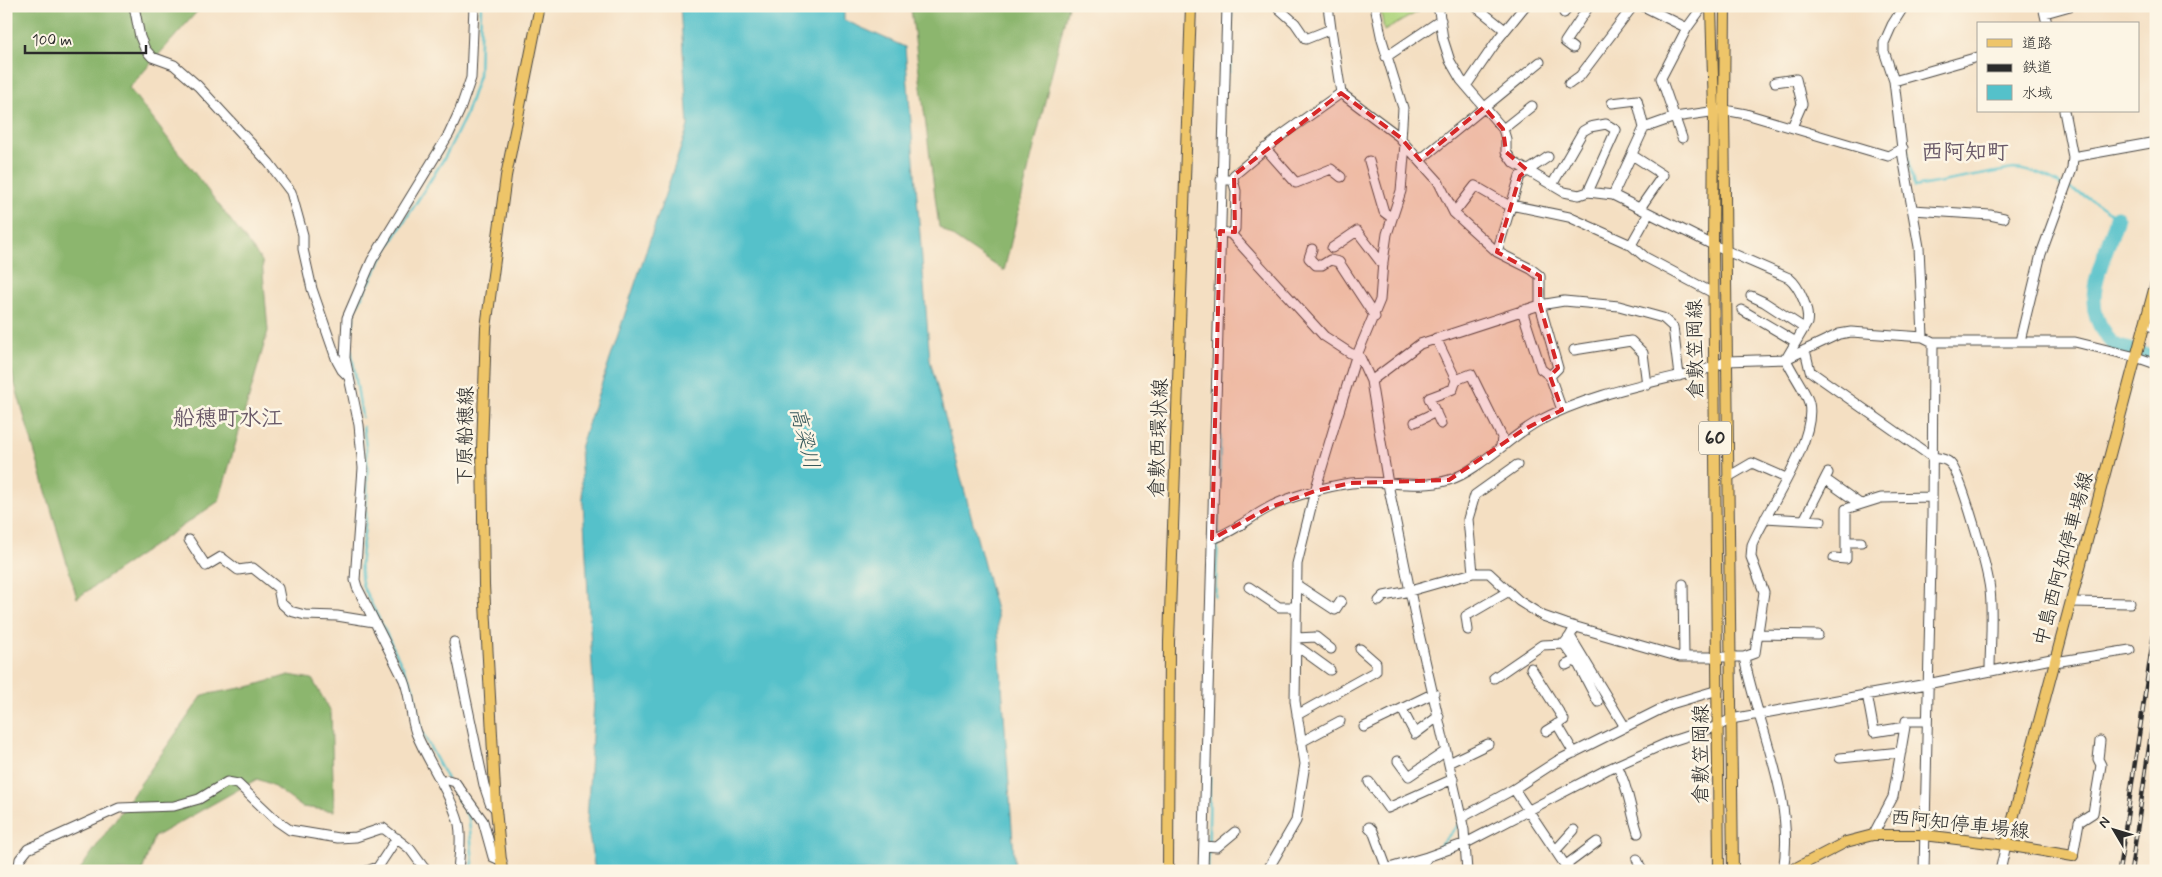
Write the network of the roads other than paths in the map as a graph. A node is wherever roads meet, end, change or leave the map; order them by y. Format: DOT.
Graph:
graph roads {
  1 [pos="134,6"];
  2 [pos="474,6"];
  3 [pos="540,6"];
  4 [pos="1191,6"];
  5 [pos="1227,6"];
  6 [pos="1276,6"];
  7 [pos="1328,6"];
  8 [pos="1375,6"];
  9 [pos="1436,6"];
  10 [pos="1475,6"];
  11 [pos="1525,6"];
  12 [pos="1589,6"];
  13 [pos="1633,6"];
  14 [pos="1643,6"];
  15 [pos="1703,6"];
  16 [pos="1711,6"];
  17 [pos="1724,6"];
  18 [pos="1904,6"];
  19 [pos="2070,6"];
  20 [pos="2044,10"];
  21 [pos="1441,20"];
  22 [pos="1687,28"];
  23 [pos="1331,29"];
  24 [pos="1506,30"];
  25 [pos="1573,48"];
  26 [pos="1388,55"];
  27 [pos="1977,57"];
  28 [pos="1540,62"];
  29 [pos="1894,81"];
  30 [pos="1775,82"];
  31 [pos="1569,84"];
  32 [pos="1466,86"];
  33 [pos="1341,93"];
  34 [pos="1612,103"];
  35 [pos="1532,106"];
  36 [pos="1484,107"];
  37 [pos="1719,111"];
  38 [pos="2064,112"];
  39 [pos="1675,117"];
  40 [pos="1792,127"];
  41 [pos="1644,128"];
  42 [pos="1503,129"];
  43 [pos="1682,138"];
  44 [pos="1402,141"];
  45 [pos="2156,142"];
  46 [pos="1266,148"];
  47 [pos="1902,148"];
  48 [pos="1632,154"];
  49 [pos="1548,157"];
  50 [pos="2073,157"];
  51 [pos="1420,160"];
  52 [pos="1369,162"];
  53 [pos="1527,170"];
  54 [pos="1341,178"];
  55 [pos="1227,180"];
  56 [pos="1552,185"];
  57 [pos="1588,192"];
  58 [pos="1613,195"];
  59 [pos="1511,204"];
  60 [pos="1640,208"];
  61 [pos="1912,210"];
  62 [pos="1454,213"];
  63 [pos="1648,213"];
  64 [pos="1390,217"];
  65 [pos="2004,218"];
  66 [pos="1225,232"];
  67 [pos="1631,245"];
  68 [pos="1713,245"];
  69 [pos="1332,248"];
  70 [pos="1312,249"];
  71 [pos="1726,251"];
  72 [pos="1497,252"];
  73 [pos="1381,262"];
  74 [pos="2156,282"];
  75 [pos="1713,293"];
  76 [pos="1751,296"];
  77 [pos="1540,305"];
  78 [pos="1522,310"];
  79 [pos="1742,310"];
  80 [pos="1373,315"];
  81 [pos="2144,325"];
  82 [pos="2156,327"];
  83 [pos="1804,328"];
  84 [pos="1923,337"];
  85 [pos="1436,338"];
  86 [pos="2020,341"];
  87 [pos="1796,342"];
  88 [pos="1932,342"];
  89 [pos="1574,350"];
  90 [pos="1805,350"];
  91 [pos="1358,356"];
  92 [pos="2136,357"];
  93 [pos="1786,359"];
  94 [pos="1727,362"];
  95 [pos="2156,364"];
  96 [pos="1714,367"];
  97 [pos="348,376"];
  98 [pos="1550,376"];
  99 [pos="1679,376"];
  100 [pos="1456,380"];
  101 [pos="1371,381"];
  102 [pos="1646,385"];
  103 [pos="1562,410"];
  104 [pos="1436,412"];
  105 [pos="1414,422"];
  106 [pos="1441,424"];
  107 [pos="1502,446"];
  108 [pos="1932,457"];
  109 [pos="1517,465"];
  110 [pos="1728,477"];
  111 [pos="1786,478"];
  112 [pos="1386,483"];
  113 [pos="1315,491"];
  114 [pos="1932,497"];
  115 [pos="1860,504"];
  116 [pos="1765,518"];
  117 [pos="1804,520"];
  118 [pos="1822,521"];
  119 [pos="1216,538"];
  120 [pos="189,540"];
  121 [pos="1846,542"];
  122 [pos="1861,542"];
  123 [pos="1834,558"];
  124 [pos="1473,573"];
  125 [pos="1683,584"];
  126 [pos="1297,585"];
  127 [pos="1249,587"];
  128 [pos="1408,591"];
  129 [pos="1508,591"];
  130 [pos="1341,601"];
  131 [pos="1379,601"];
  132 [pos="2071,602"];
  133 [pos="2130,602"];
  134 [pos="1296,607"];
  135 [pos="374,622"];
  136 [pos="1575,627"];
  137 [pos="1468,630"];
  138 [pos="1759,634"];
  139 [pos="1818,635"];
  140 [pos="1570,636"];
  141 [pos="454,642"];
  142 [pos="1296,643"];
  143 [pos="1564,644"];
  144 [pos="1331,649"];
  145 [pos="1360,649"];
  146 [pos="2130,650"];
  147 [pos="1730,655"];
  148 [pos="1717,656"];
  149 [pos="1684,657"];
  150 [pos="1744,657"];
  151 [pos="1576,660"];
  152 [pos="2056,660"];
  153 [pos="1566,664"];
  154 [pos="1531,668"];
  155 [pos="1330,670"];
  156 [pos="1990,671"];
  157 [pos="1494,678"];
  158 [pos="1927,684"];
  159 [pos="1718,690"];
  160 [pos="1432,694"];
  161 [pos="1867,694"];
  162 [pos="1598,702"];
  163 [pos="1757,713"];
  164 [pos="1297,715"];
  165 [pos="1405,715"];
  166 [pos="1439,716"];
  167 [pos="1731,719"];
  168 [pos="1340,721"];
  169 [pos="1927,721"];
  170 [pos="1557,724"];
  171 [pos="1718,726"];
  172 [pos="1364,727"];
  173 [pos="1625,727"];
  174 [pos="1905,727"];
  175 [pos="1546,731"];
  176 [pos="2100,741"];
  177 [pos="1301,742"];
  178 [pos="1488,744"];
  179 [pos="1446,750"];
  180 [pos="1901,752"];
  181 [pos="1574,753"];
  182 [pos="1840,758"];
  183 [pos="1398,761"];
  184 [pos="1449,763"];
  185 [pos="1618,765"];
  186 [pos="1452,780"];
  187 [pos="445,781"];
  188 [pos="1369,782"];
  189 [pos="1514,789"];
  190 [pos="496,809"];
  191 [pos="1529,810"];
  192 [pos="1461,818"];
  193 [pos="1369,827"];
  194 [pos="1574,830"];
  195 [pos="1235,832"];
  196 [pos="1638,833"];
  197 [pos="1873,835"];
  198 [pos="1924,835"];
  199 [pos="397,838"];
  200 [pos="1597,842"];
  201 [pos="1466,843"];
  202 [pos="2006,845"];
  203 [pos="1207,846"];
  204 [pos="1556,850"];
  205 [pos="2073,856"];
  206 [pos="1427,858"];
  207 [pos="1636,859"];
  208 [pos="502,866"];
  209 [pos="1568,868"];
  210 [pos="1383,870"];
  211 [pos="18,871"];
  212 [pos="367,871"];
  213 [pos="428,871"];
  214 [pos="458,871"];
  215 [pos="1168,871"];
  216 [pos="1203,871"];
  217 [pos="1267,871"];
  218 [pos="1417,871"];
  219 [pos="1467,871"];
  220 [pos="1642,871"];
  221 [pos="1719,871"];
  222 [pos="1733,871"];
  223 [pos="1783,871"];
  224 [pos="1790,871"];
  225 [pos="1924,871"];
  226 [pos="2000,871"];
  1 -- 97 [label="street"];
  2 -- 97 [label="street"];
  3 -- 190 [label="main road, 下原船穂線"];
  4 -- 215 [label="main road, 倉敷西環状線"];
  5 -- 55 [label="street"];
  6 -- 23 [label="street"];
  7 -- 23 [label="street"];
  8 -- 26 [label="street"];
  9 -- 21 [label="street"];
  10 -- 24 [label="street"];
  11 -- 24 [label="street"];
  12 -- 25 [label="street"];
  13 -- 31 [label="street"];
  14 -- 22 [label="street"];
  15 -- 22 [label="street"];
  16 -- 37 [label="main road, 倉敷笠岡線 / 60"];
  17 -- 37 [label="main road, 倉敷笠岡線 / 60"];
  18 -- 29 [label="street"];
  19 -- 20 [label="street"];
  21 -- 26 [label="street"];
  21 -- 32 [label="street"];
  22 -- 39 [label="street"];
  23 -- 33 [label="street"];
  24 -- 32 [label="street"];
  26 -- 44 [label="street"];
  27 -- 29 [label="street"];
  28 -- 36 [label="street"];
  29 -- 47 [label="street"];
  30 -- 40 [label="street"];
  32 -- 36 [label="street"];
  33 -- 44 [label="street"];
  33 -- 46 [label="street"];
  34 -- 41 [label="street"];
  35 -- 42 [label="street"];
  36 -- 42 [label="street"];
  36 -- 51 [label="street"];
  37 -- 39 [label="street"];
  37 -- 40 [label="street"];
  37 -- 68 [label="main road, 倉敷笠岡線 / 60"];
  37 -- 71 [label="main road, 倉敷笠岡線 / 60"];
  38 -- 50 [label="street"];
  39 -- 41 [label="street"];
  39 -- 43 [label="street"];
  40 -- 47 [label="street"];
  41 -- 48 [label="street"];
  42 -- 53 [label="street"];
  44 -- 51 [label="street"];
  44 -- 64 [label="street"];
  45 -- 50 [label="street"];
  46 -- 54 [label="street"];
  46 -- 55 [label="street"];
  47 -- 61 [label="street"];
  48 -- 58 [label="street"];
  48 -- 60 [label="street"];
  49 -- 53 [label="street"];
  50 -- 86 [label="street"];
  51 -- 62 [label="street"];
  52 -- 64 [label="street"];
  53 -- 56 [label="street"];
  53 -- 59 [label="street"];
  55 -- 66 [label="street"];
  55 -- 66 [label="street"];
  56 -- 57 [label="street"];
  56 -- 57 [label="street"];
  57 -- 58 [label="street"];
  58 -- 60 [label="street"];
  59 -- 62 [label="street"];
  59 -- 67 [label="street"];
  59 -- 72 [label="street"];
  60 -- 63 [label="street"];
  61 -- 65 [label="street"];
  61 -- 84 [label="street"];
  62 -- 72 [label="street"];
  63 -- 67 [label="street"];
  63 -- 68 [label="street"];
  64 -- 73 [label="street"];
  66 -- 91 [label="street"];
  66 -- 119 [label="street"];
  67 -- 75 [label="street"];
  68 -- 71 [label="street"];
  68 -- 75 [label="main road, 倉敷笠岡線 / 60"];
  69 -- 73 [label="street"];
  70 -- 80 [label="street"];
  71 -- 83 [label="street"];
  71 -- 94 [label="main road, 倉敷笠岡線 / 60"];
  72 -- 77 [label="street"];
  73 -- 80 [label="street"];
  74 -- 81 [label="main road, 中島西阿知停車場線"];
  75 -- 96 [label="main road, 倉敷笠岡線 / 60"];
  76 -- 83 [label="street"];
  77 -- 78 [label="street"];
  77 -- 98 [label="street"];
  77 -- 99 [label="street"];
  78 -- 85 [label="street"];
  78 -- 98 [label="street"];
  79 -- 87 [label="street"];
  80 -- 91 [label="street"];
  81 -- 82 [label="street"];
  81 -- 92 [label="main road, 中島西阿知停車場線"];
  83 -- 87 [label="street"];
  84 -- 88 [label="street"];
  84 -- 90 [label="street"];
  85 -- 100 [label="street"];
  85 -- 101 [label="street"];
  86 -- 88 [label="street"];
  86 -- 92 [label="street"];
  87 -- 93 [label="street"];
  88 -- 108 [label="street"];
  89 -- 102 [label="street"];
  90 -- 93 [label="street"];
  90 -- 108 [label="street"];
  91 -- 101 [label="street"];
  91 -- 113 [label="street"];
  92 -- 95 [label="street"];
  92 -- 132 [label="main road, 中島西阿知停車場線"];
  93 -- 94 [label="street"];
  93 -- 111 [label="street"];
  94 -- 96 [label="street"];
  94 -- 110 [label="main road, 倉敷笠岡線 / 60"];
  96 -- 99 [label="street"];
  96 -- 148 [label="main road, 倉敷笠岡線 / 60"];
  97 -- 135 [label="street"];
  98 -- 103 [label="street"];
  99 -- 102 [label="street"];
  100 -- 104 [label="street"];
  100 -- 107 [label="street"];
  101 -- 112 [label="street"];
  102 -- 103 [label="street"];
  103 -- 107 [label="street"];
  104 -- 105 [label="street"];
  104 -- 106 [label="street"];
  107 -- 112 [label="street"];
  108 -- 114 [label="street"];
  108 -- 156 [label="street"];
  109 -- 124 [label="street"];
  110 -- 111 [label="street"];
  110 -- 147 [label="main road, 倉敷笠岡線 / 60"];
  111 -- 116 [label="street"];
  112 -- 113 [label="street"];
  112 -- 128 [label="street"];
  113 -- 119 [label="street"];
  113 -- 126 [label="street"];
  114 -- 115 [label="street"];
  114 -- 158 [label="street"];
  115 -- 117 [label="street"];
  115 -- 121 [label="street"];
  116 -- 117 [label="street"];
  116 -- 138 [label="street"];
  117 -- 118 [label="street"];
  119 -- 203 [label="street"];
  120 -- 135 [label="street"];
  121 -- 122 [label="street"];
  121 -- 123 [label="street"];
  124 -- 128 [label="street"];
  124 -- 129 [label="street"];
  125 -- 149 [label="street"];
  126 -- 130 [label="street"];
  126 -- 134 [label="street"];
  127 -- 134 [label="street"];
  128 -- 131 [label="street"];
  128 -- 160 [label="street"];
  129 -- 136 [label="street"];
  129 -- 137 [label="street"];
  132 -- 133 [label="street"];
  132 -- 152 [label="main road, 中島西阿知停車場線"];
  134 -- 142 [label="street"];
  135 -- 187 [label="street"];
  136 -- 140 [label="street"];
  136 -- 149 [label="street"];
  138 -- 139 [label="street"];
  138 -- 150 [label="street"];
  140 -- 143 [label="street"];
  140 -- 173 [label="street"];
  141 -- 190 [label="street"];
  142 -- 144 [label="street"];
  142 -- 155 [label="street"];
  142 -- 164 [label="street"];
  143 -- 151 [label="street"];
  143 -- 157 [label="street"];
  145 -- 164 [label="street"];
  146 -- 152 [label="street"];
  147 -- 148 [label="street"];
  147 -- 150 [label="street"];
  147 -- 167 [label="main road, 倉敷笠岡線 / 60"];
  148 -- 149 [label="street"];
  148 -- 159 [label="main road, 倉敷笠岡線 / 60"];
  150 -- 163 [label="street"];
  151 -- 153 [label="street"];
  151 -- 162 [label="street"];
  152 -- 156 [label="street"];
  152 -- 202 [label="main road, 中島西阿知停車場線"];
  154 -- 170 [label="street"];
  156 -- 158 [label="street"];
  158 -- 161 [label="street"];
  158 -- 169 [label="street"];
  159 -- 171 [label="main road, 倉敷笠岡線 / 60"];
  159 -- 173 [label="street"];
  160 -- 166 [label="street"];
  160 -- 172 [label="street"];
  161 -- 163 [label="street"];
  161 -- 174 [label="street"];
  163 -- 167 [label="street"];
  163 -- 223 [label="street"];
  164 -- 177 [label="street"];
  165 -- 166 [label="street"];
  166 -- 179 [label="street"];
  167 -- 171 [label="street"];
  167 -- 222 [label="main road, 倉敷笠岡線 / 60"];
  168 -- 177 [label="street"];
  169 -- 174 [label="street"];
  169 -- 198 [label="street"];
  170 -- 175 [label="street"];
  170 -- 181 [label="street"];
  171 -- 185 [label="street"];
  171 -- 221 [label="main road, 倉敷笠岡線 / 60"];
  173 -- 181 [label="street"];
  174 -- 180 [label="street"];
  176 -- 205 [label="street"];
  177 -- 217 [label="street"];
  178 -- 184 [label="street"];
  179 -- 183 [label="street"];
  179 -- 184 [label="street"];
  180 -- 182 [label="street"];
  180 -- 197 [label="street"];
  181 -- 189 [label="street"];
  184 -- 186 [label="street"];
  185 -- 191 [label="street"];
  185 -- 196 [label="street"];
  186 -- 188 [label="street"];
  186 -- 192 [label="street"];
  187 -- 208 [label="street"];
  187 -- 214 [label="street"];
  189 -- 191 [label="street"];
  189 -- 192 [label="street"];
  190 -- 208 [label="main road, 下原船穂線"];
  191 -- 201 [label="street"];
  191 -- 204 [label="street"];
  192 -- 201 [label="street"];
  193 -- 210 [label="street"];
  194 -- 204 [label="street"];
  195 -- 203 [label="street"];
  197 -- 198 [label="main road, 西阿知停車場線"];
  197 -- 224 [label="main road, 西阿知停車場線"];
  198 -- 202 [label="main road, 西阿知停車場線"];
  198 -- 225 [label="street"];
  199 -- 211 [label="street"];
  199 -- 212 [label="street"];
  199 -- 213 [label="street"];
  200 -- 209 [label="street"];
  201 -- 206 [label="street"];
  201 -- 219 [label="street"];
  202 -- 205 [label="main road, 西阿知停車場線"];
  202 -- 226 [label="street"];
  203 -- 216 [label="street"];
  204 -- 209 [label="street"];
  206 -- 210 [label="street"];
  206 -- 218 [label="street"];
  207 -- 220 [label="street"];
}
